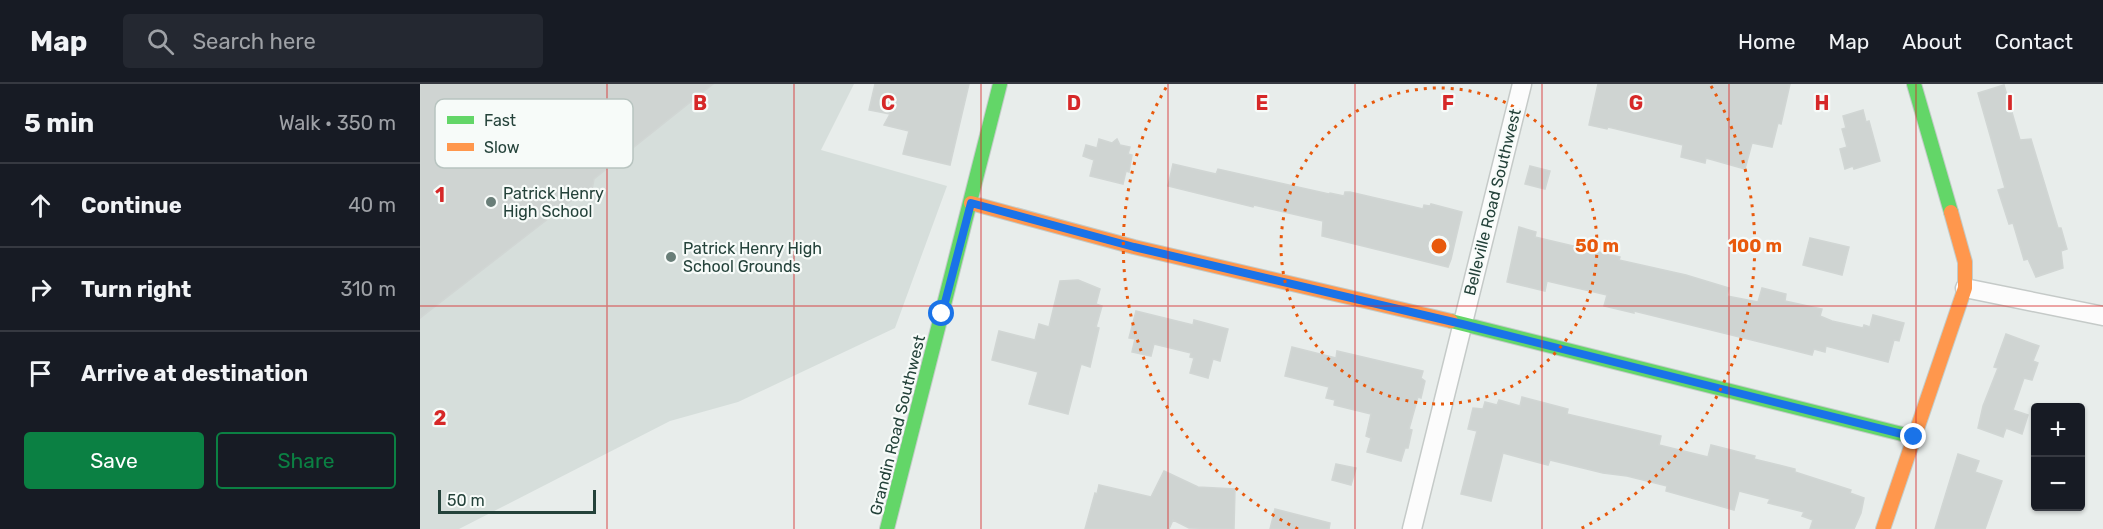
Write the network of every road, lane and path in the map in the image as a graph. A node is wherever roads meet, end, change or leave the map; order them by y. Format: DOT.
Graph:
graph roads {
  1 [pos="1000,84"];
  2 [pos="1522,84"];
  3 [pos="1914,84"];
  4 [pos="971,203"];
  5 [pos="1965,288"];
  6 [pos="2103,315"];
  7 [pos="1462,324"];
  8 [pos="1914,437"];
  9 [pos="887,529"];
  10 [pos="1412,529"];
  11 [pos="1883,529"];
  1 -- 4 [label="street, Grandin Road Southwest"];
  2 -- 7 [label="street, Belleville Road Southwest"];
  3 -- 5 [label="street"];
  4 -- 7 [label="street"];
  4 -- 9 [label="street, Grandin Road Southwest"];
  5 -- 6 [label="street"];
  5 -- 8 [label="street"];
  7 -- 8 [label="street"];
  7 -- 10 [label="street, Belleville Road Southwest"];
  8 -- 11 [label="street"];
}
